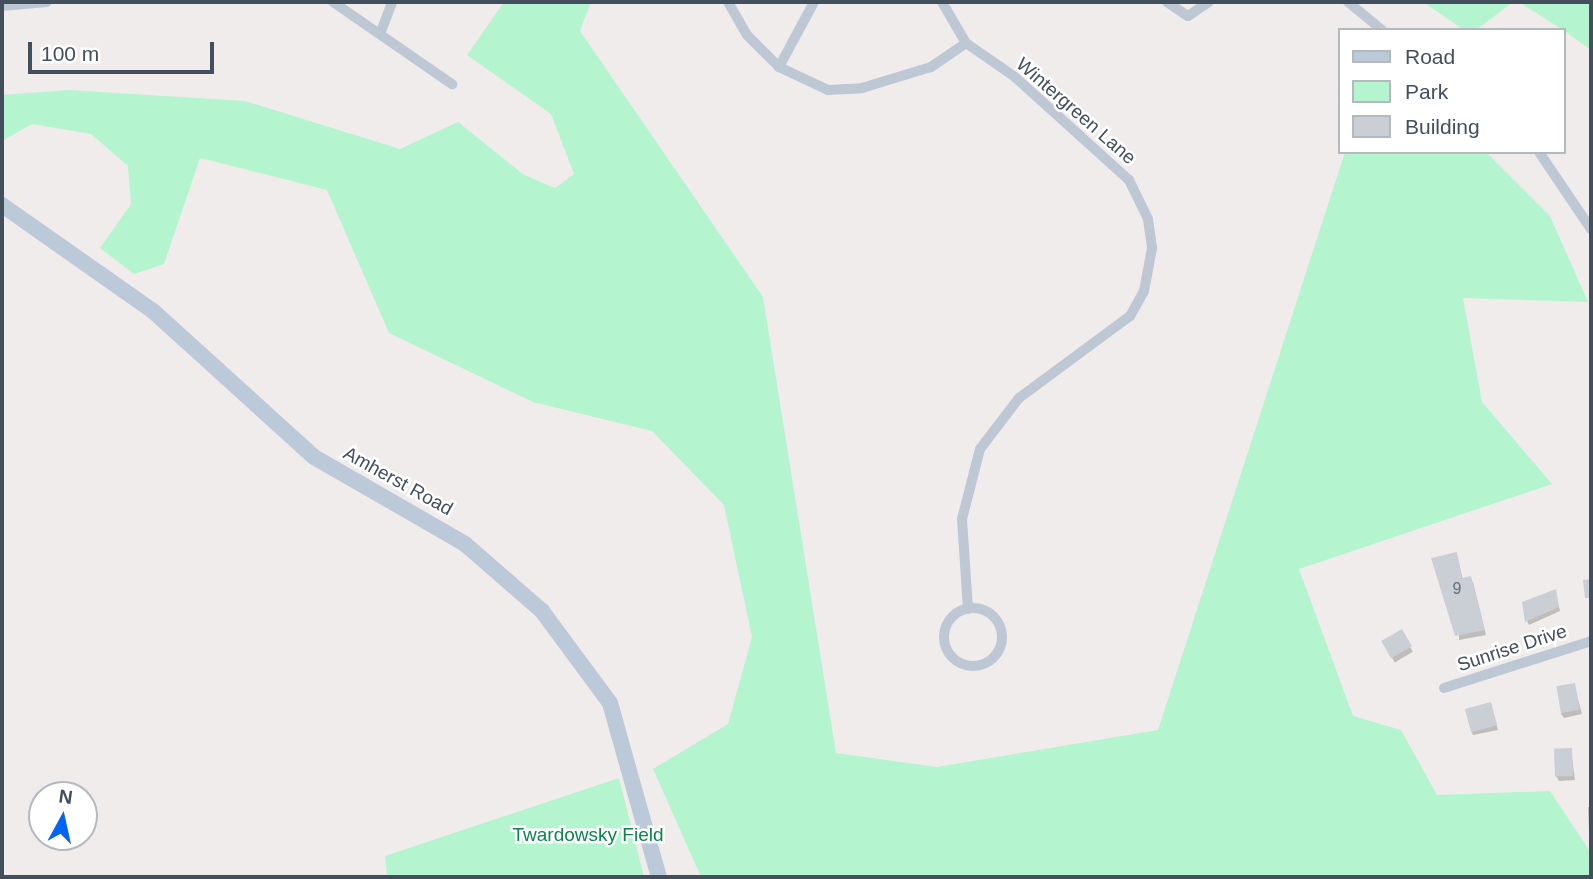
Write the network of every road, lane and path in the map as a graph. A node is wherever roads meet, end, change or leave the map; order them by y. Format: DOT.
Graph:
graph roads {
  1 [pos="47,2"];
  2 [pos="333,2"];
  3 [pos="392,2"];
  4 [pos="728,2"];
  5 [pos="814,2"];
  6 [pos="942,2"];
  7 [pos="1167,2"];
  8 [pos="1209,2"];
  9 [pos="1348,2"];
  10 [pos="2,6"];
  11 [pos="1380,28"];
  12 [pos="380,34"];
  13 [pos="966,43"];
  14 [pos="779,67"];
  15 [pos="452,84"];
  16 [pos="1540,154"];
  17 [pos="2,205"];
  18 [pos="1591,229"];
  19 [pos="968,609"];
  20 [pos="1591,641"];
  21 [pos="1444,688"];
  22 [pos="659,877"];
  1 -- 10 [label="street"];
  2 -- 12 [label="street"];
  3 -- 12 [label="street"];
  4 -- 14 [label="street"];
  5 -- 14 [label="street"];
  6 -- 13 [label="street, Wintergreen Lane"];
  7 -- 8 [label="street"];
  9 -- 11 [label="street"];
  12 -- 15 [label="street"];
  13 -- 14 [label="street"];
  13 -- 19 [label="street, Wintergreen Lane"];
  16 -- 18 [label="street"];
  17 -- 22 [label="street, Amherst Road"];
  19 -- 19 [label="street"];
  20 -- 21 [label="street, Sunrise Drive"];
}
